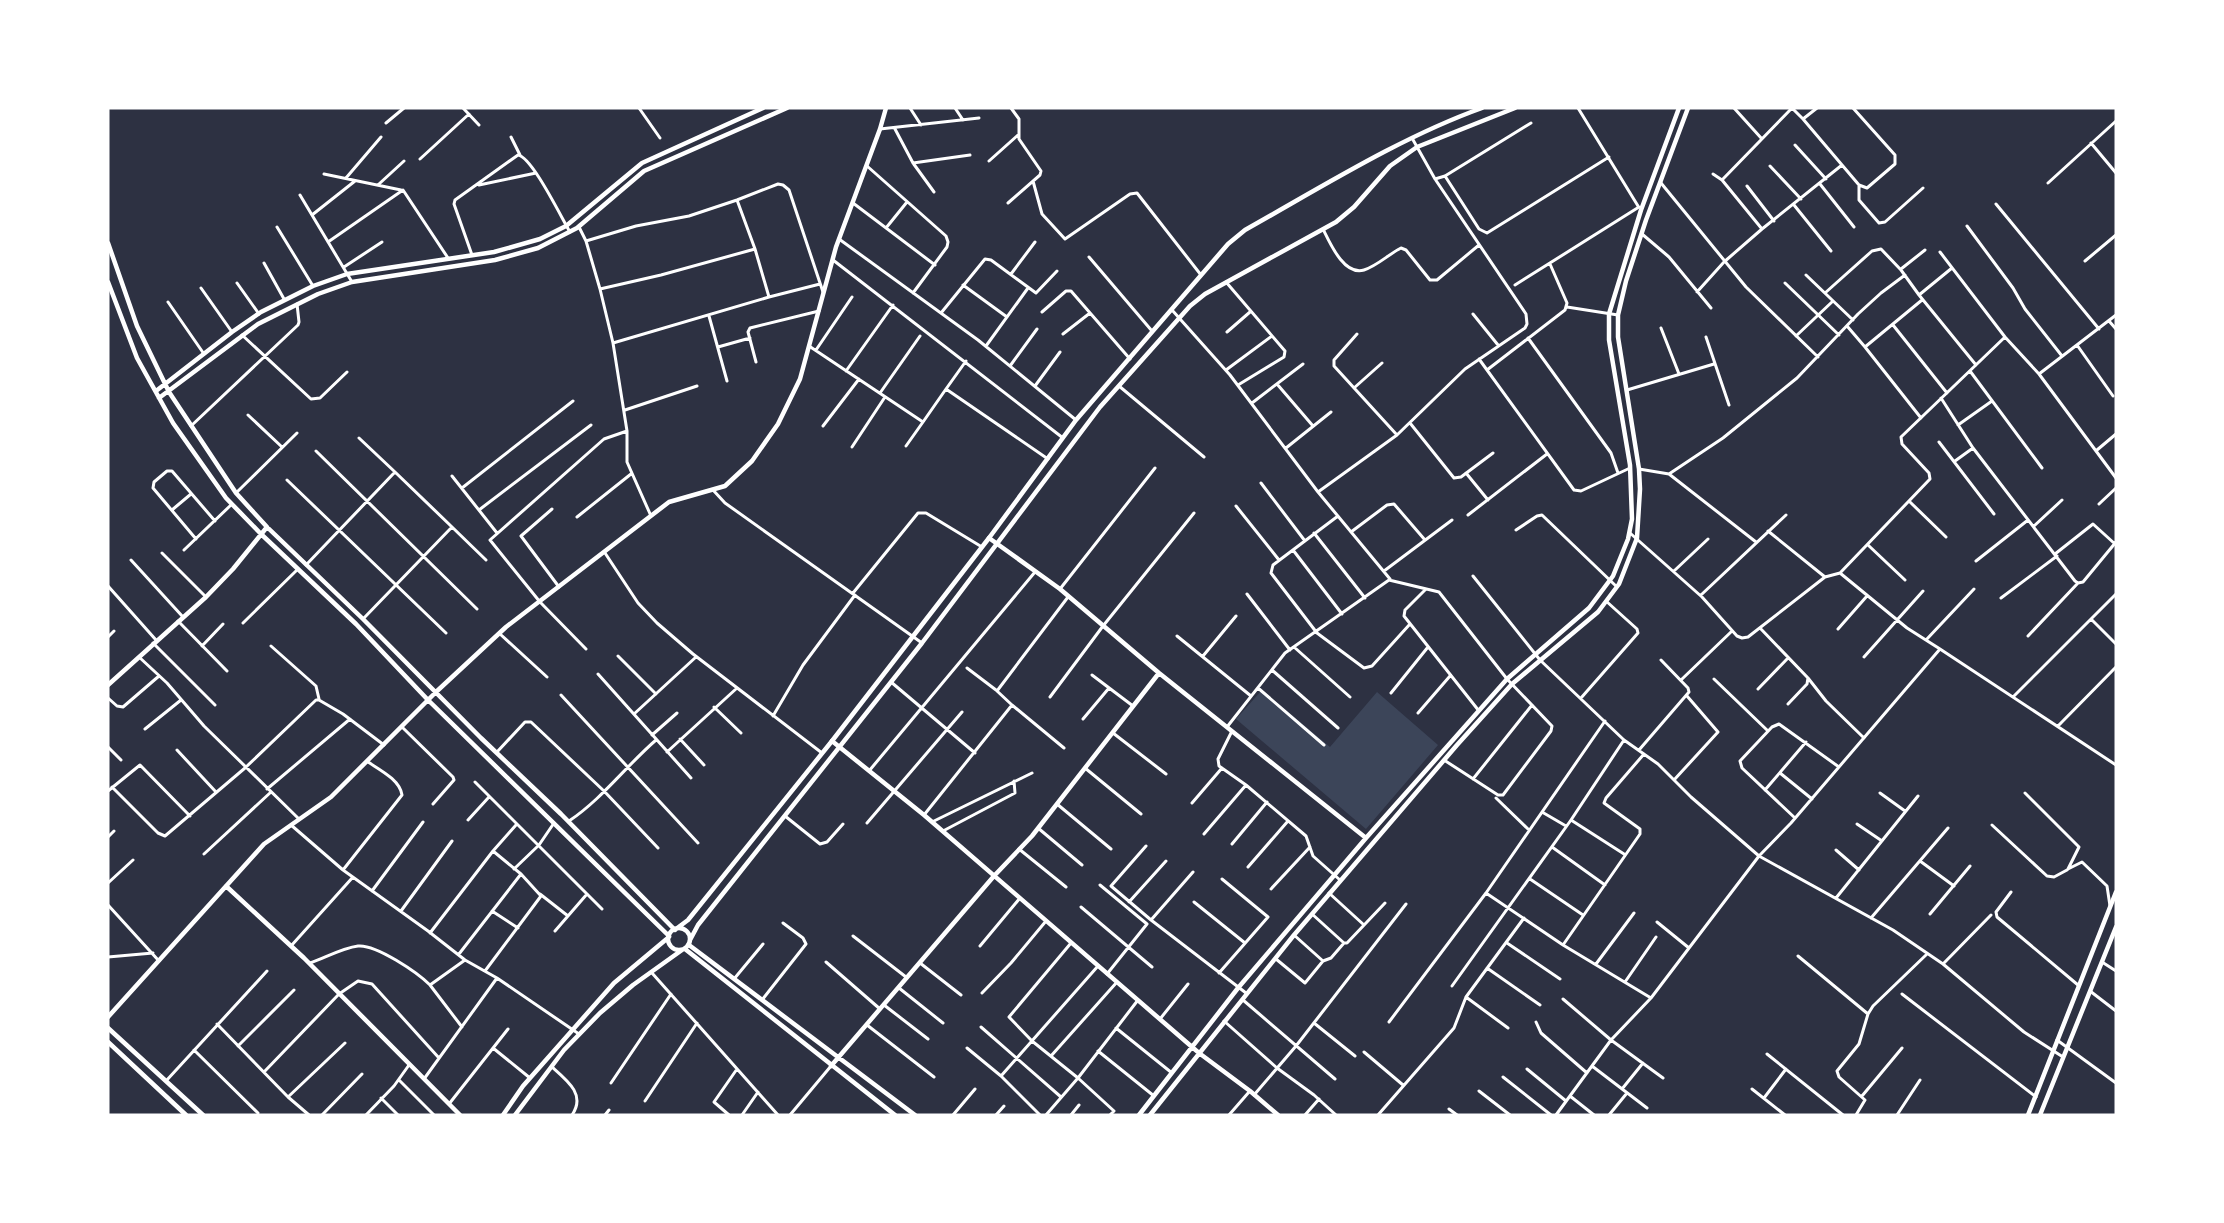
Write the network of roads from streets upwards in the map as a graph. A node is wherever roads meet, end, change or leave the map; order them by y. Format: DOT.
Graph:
graph roads {
  1 [pos="404,108"];
  2 [pos="463,108"];
  3 [pos="639,108"];
  4 [pos="763,108"];
  5 [pos="787,108"];
  6 [pos="886,108"];
  7 [pos="910,108"];
  8 [pos="955,108"];
  9 [pos="1011,108"];
  10 [pos="1482,108"];
  11 [pos="1515,108"];
  12 [pos="1578,108"];
  13 [pos="1679,108"];
  14 [pos="1688,108"];
  15 [pos="1734,108"];
  16 [pos="1792,108"];
  17 [pos="1817,108"];
  18 [pos="1852,108"];
  19 [pos="469,114"];
  20 [pos="979,118"];
  21 [pos="1803,119"];
  22 [pos="963,120"];
  23 [pos="2116,121"];
  24 [pos="386,123"];
  25 [pos="1531,123"];
  26 [pos="479,125"];
  27 [pos="921,126"];
  28 [pos="880,129"];
  29 [pos="895,129"];
  30 [pos="1018,135"];
  31 [pos="381,137"];
  32 [pos="511,137"];
  33 [pos="660,138"];
  34 [pos="1412,138"];
  35 [pos="1762,139"];
  36 [pos="2091,143"];
  37 [pos="1795,145"];
  38 [pos="1417,147"];
  39 [pos="520,155"];
  40 [pos="970,155"];
  41 [pos="1609,157"];
  42 [pos="420,159"];
  43 [pos="404,161"];
  44 [pos="989,161"];
  45 [pos="913,163"];
  46 [pos="1842,165"];
  47 [pos="867,166"];
  48 [pos="1770,166"];
  49 [pos="536,173"];
  50 [pos="2116,173"];
  51 [pos="324,174"];
  52 [pos="1713,174"];
  53 [pos="1445,176"];
  54 [pos="345,178"];
  55 [pos="1826,178"];
  56 [pos="1435,179"];
  57 [pos="356,180"];
  58 [pos="1722,180"];
  59 [pos="1033,181"];
  60 [pos="1660,182"];
  61 [pos="2048,183"];
  62 [pos="1820,184"];
  63 [pos="1859,184"];
  64 [pos="378,185"];
  65 [pos="477,185"];
  66 [pos="1747,186"];
  67 [pos="1649,188"];
  68 [pos="1923,188"];
  69 [pos="403,190"];
  70 [pos="934,192"];
  71 [pos="1655,194"];
  72 [pos="300,195"];
  73 [pos="1802,199"];
  74 [pos="737,200"];
  75 [pos="907,202"];
  76 [pos="853,203"];
  77 [pos="1008,203"];
  78 [pos="1996,204"];
  79 [pos="1794,205"];
  80 [pos="1640,209"];
  81 [pos="312,215"];
  82 [pos="1774,221"];
  83 [pos="278,226"];
  84 [pos="566,226"];
  85 [pos="579,226"];
  86 [pos="1966,226"];
  87 [pos="1854,227"];
  88 [pos="886,228"];
  89 [pos="1323,229"];
  90 [pos="1762,229"];
  91 [pos="570,233"];
  92 [pos="1642,234"];
  93 [pos="2116,235"];
  94 [pos="839,239"];
  95 [pos="586,241"];
  96 [pos="328,242"];
  97 [pos="382,242"];
  98 [pos="1035,242"];
  99 [pos="108,243"];
  100 [pos="1479,245"];
  101 [pos="755,249"];
  102 [pos="1925,250"];
  103 [pos="1831,251"];
  104 [pos="1940,252"];
  105 [pos="473,256"];
  106 [pos="1089,257"];
  107 [pos="450,260"];
  108 [pos="833,260"];
  109 [pos="2085,261"];
  110 [pos="110,262"];
  111 [pos="1724,262"];
  112 [pos="264,263"];
  113 [pos="1550,264"];
  114 [pos="935,265"];
  115 [pos="344,267"];
  116 [pos="1952,268"];
  117 [pos="1901,270"];
  118 [pos="1057,271"];
  119 [pos="347,274"];
  120 [pos="1011,275"];
  121 [pos="1806,275"];
  122 [pos="1905,275"];
  123 [pos="1202,277"];
  124 [pos="108,282"];
  125 [pos="352,282"];
  126 [pos="1226,282"];
  127 [pos="237,283"];
  128 [pos="1785,283"];
  129 [pos="820,284"];
  130 [pos="963,285"];
  131 [pos="1515,285"];
  132 [pos="313,286"];
  133 [pos="201,288"];
  134 [pos="1028,288"];
  135 [pos="600,289"];
  136 [pos="1697,292"];
  137 [pos="913,293"];
  138 [pos="1825,293"];
  139 [pos="824,294"];
  140 [pos="1919,295"];
  141 [pos="769,297"];
  142 [pos="852,297"];
  143 [pos="284,300"];
  144 [pos="1923,300"];
  145 [pos="1833,301"];
  146 [pos="168,302"];
  147 [pos="297,304"];
  148 [pos="893,305"];
  149 [pos="1567,307"];
  150 [pos="1711,308"];
  151 [pos="1172,310"];
  152 [pos="819,311"];
  153 [pos="1042,312"];
  154 [pos="1251,312"];
  155 [pos="941,313"];
  156 [pos="1091,313"];
  157 [pos="259,314"];
  158 [pos="1473,314"];
  159 [pos="1609,314"];
  160 [pos="709,315"];
  161 [pos="1617,315"];
  162 [pos="1819,315"];
  163 [pos="2116,315"];
  164 [pos="1007,317"];
  165 [pos="1179,318"];
  166 [pos="1853,320"];
  167 [pos="2109,321"];
  168 [pos="1893,325"];
  169 [pos="1847,326"];
  170 [pos="1662,328"];
  171 [pos="1037,329"];
  172 [pos="2099,329"];
  173 [pos="2116,329"];
  174 [pos="1153,332"];
  175 [pos="232,333"];
  176 [pos="1227,333"];
  177 [pos="1063,334"];
  178 [pos="1357,334"];
  179 [pos="242,335"];
  180 [pos="1839,335"];
  181 [pos="920,336"];
  182 [pos="1272,336"];
  183 [pos="1796,336"];
  184 [pos="1706,337"];
  185 [pos="2005,337"];
  186 [pos="750,338"];
  187 [pos="1528,338"];
  188 [pos="613,343"];
  189 [pos="810,345"];
  190 [pos="1498,345"];
  191 [pos="2077,345"];
  192 [pos="986,346"];
  193 [pos="718,347"];
  194 [pos="1865,347"];
  195 [pos="816,350"];
  196 [pos="1060,352"];
  197 [pos="204,354"];
  198 [pos="2062,356"];
  199 [pos="1818,357"];
  200 [pos="265,358"];
  201 [pos="1130,359"];
  202 [pos="1479,359"];
  203 [pos="966,361"];
  204 [pos="756,362"];
  205 [pos="1382,363"];
  206 [pos="1303,364"];
  207 [pos="1714,364"];
  208 [pos="1976,365"];
  209 [pos="1010,366"];
  210 [pos="1226,370"];
  211 [pos="1486,370"];
  212 [pos="846,371"];
  213 [pos="1970,371"];
  214 [pos="347,372"];
  215 [pos="1679,374"];
  216 [pos="2039,374"];
  217 [pos="859,379"];
  218 [pos="728,381"];
  219 [pos="165,384"];
  220 [pos="1277,384"];
  221 [pos="1238,385"];
  222 [pos="697,386"];
  223 [pos="1035,386"];
  224 [pos="1119,386"];
  225 [pos="1354,388"];
  226 [pos="946,389"];
  227 [pos="1627,390"];
  228 [pos="156,391"];
  229 [pos="169,392"];
  230 [pos="880,393"];
  231 [pos="1947,393"];
  232 [pos="2113,396"];
  233 [pos="885,397"];
  234 [pos="159,398"];
  235 [pos="1941,398"];
  236 [pos="573,401"];
  237 [pos="1992,401"];
  238 [pos="1252,404"];
  239 [pos="1728,405"];
  240 [pos="624,410"];
  241 [pos="1331,412"];
  242 [pos="248,415"];
  243 [pos="1921,418"];
  244 [pos="1076,420"];
  245 [pos="923,422"];
  246 [pos="1410,423"];
  247 [pos="591,424"];
  248 [pos="1958,425"];
  249 [pos="192,426"];
  250 [pos="824,426"];
  251 [pos="1313,426"];
  252 [pos="627,431"];
  253 [pos="297,433"];
  254 [pos="2116,434"];
  255 [pos="1397,435"];
  256 [pos="359,438"];
  257 [pos="1064,438"];
  258 [pos="1939,442"];
  259 [pos="906,446"];
  260 [pos="282,447"];
  261 [pos="852,447"];
  262 [pos="1286,448"];
  263 [pos="1973,448"];
  264 [pos="2097,450"];
  265 [pos="316,451"];
  266 [pos="1493,453"];
  267 [pos="1547,454"];
  268 [pos="1204,457"];
  269 [pos="1048,459"];
  270 [pos="1955,461"];
  271 [pos="1155,468"];
  272 [pos="1630,468"];
  273 [pos="2042,468"];
  274 [pos="1639,469"];
  275 [pos="395,472"];
  276 [pos="1466,473"];
  277 [pos="1618,473"];
  278 [pos="632,474"];
  279 [pos="1670,474"];
  280 [pos="452,476"];
  281 [pos="2116,478"];
  282 [pos="287,480"];
  283 [pos="1261,483"];
  284 [pos="462,488"];
  285 [pos="2116,488"];
  286 [pos="713,490"];
  287 [pos="1318,492"];
  288 [pos="236,493"];
  289 [pos="192,494"];
  290 [pos="1488,500"];
  291 [pos="2062,500"];
  292 [pos="367,501"];
  293 [pos="1910,502"];
  294 [pos="232,504"];
  295 [pos="2099,504"];
  296 [pos="1236,506"];
  297 [pos="552,509"];
  298 [pos="172,510"];
  299 [pos="479,510"];
  300 [pos="1194,513"];
  301 [pos="1994,514"];
  302 [pos="1468,515"];
  303 [pos="1786,515"];
  304 [pos="1338,516"];
  305 [pos="651,517"];
  306 [pos="577,518"];
  307 [pos="1452,520"];
  308 [pos="2028,520"];
  309 [pos="214,521"];
  310 [pos="2034,526"];
  311 [pos="267,527"];
  312 [pos="452,527"];
  313 [pos="340,530"];
  314 [pos="1516,530"];
  315 [pos="1768,531"];
  316 [pos="1351,532"];
  317 [pos="1630,533"];
  318 [pos="261,534"];
  319 [pos="498,534"];
  320 [pos="1314,534"];
  321 [pos="1946,537"];
  322 [pos="989,538"];
  323 [pos="1637,538"];
  324 [pos="196,539"];
  325 [pos="1708,539"];
  326 [pos="1305,540"];
  327 [pos="1425,540"];
  328 [pos="1756,542"];
  329 [pos="2115,543"];
  330 [pos="998,544"];
  331 [pos="1868,545"];
  332 [pos="982,547"];
  333 [pos="184,550"];
  334 [pos="1293,550"];
  335 [pos="605,552"];
  336 [pos="162,553"];
  337 [pos="2056,555"];
  338 [pos="423,556"];
  339 [pos="131,560"];
  340 [pos="486,560"];
  341 [pos="1280,560"];
  342 [pos="1976,561"];
  343 [pos="306,565"];
  344 [pos="298,569"];
  345 [pos="1036,571"];
  346 [pos="1674,571"];
  347 [pos="1384,572"];
  348 [pos="1840,573"];
  349 [pos="1473,576"];
  350 [pos="1826,577"];
  351 [pos="1609,580"];
  352 [pos="1905,580"];
  353 [pos="1391,581"];
  354 [pos="2078,583"];
  355 [pos="396,584"];
  356 [pos="108,586"];
  357 [pos="560,587"];
  358 [pos="1617,587"];
  359 [pos="1060,589"];
  360 [pos="1426,589"];
  361 [pos="1974,589"];
  362 [pos="1923,591"];
  363 [pos="854,594"];
  364 [pos="1247,594"];
  365 [pos="2116,594"];
  366 [pos="1701,595"];
  367 [pos="1867,595"];
  368 [pos="1069,596"];
  369 [pos="206,597"];
  370 [pos="1365,598"];
  371 [pos="2001,598"];
  372 [pos="1606,601"];
  373 [pos="540,602"];
  374 [pos="477,609"];
  375 [pos="1342,614"];
  376 [pos="1236,616"];
  377 [pos="183,617"];
  378 [pos="363,619"];
  379 [pos="2091,619"];
  380 [pos="1898,620"];
  381 [pos="178,621"];
  382 [pos="243,623"];
  383 [pos="223,624"];
  384 [pos="1410,624"];
  385 [pos="1103,626"];
  386 [pos="1760,628"];
  387 [pos="1838,629"];
  388 [pos="114,631"];
  389 [pos="1732,631"];
  390 [pos="446,633"];
  391 [pos="500,633"];
  392 [pos="1317,633"];
  393 [pos="914,636"];
  394 [pos="1177,636"];
  395 [pos="2028,636"];
  396 [pos="108,637"];
  397 [pos="1925,640"];
  398 [pos="155,641"];
  399 [pos="922,643"];
  400 [pos="2116,644"];
  401 [pos="202,646"];
  402 [pos="271,646"];
  403 [pos="1428,647"];
  404 [pos="586,649"];
  405 [pos="1292,649"];
  406 [pos="1940,649"];
  407 [pos="1535,654"];
  408 [pos="618,656"];
  409 [pos="1203,656"];
  410 [pos="139,657"];
  411 [pos="696,657"];
  412 [pos="1864,657"];
  413 [pos="1788,658"];
  414 [pos="1540,660"];
  415 [pos="1661,660"];
  416 [pos="2116,667"];
  417 [pos="967,668"];
  418 [pos="1272,670"];
  419 [pos="227,671"];
  420 [pos="1159,673"];
  421 [pos="598,674"];
  422 [pos="1092,675"];
  423 [pos="1451,675"];
  424 [pos="159,676"];
  425 [pos="547,678"];
  426 [pos="1808,678"];
  427 [pos="1507,679"];
  428 [pos="1714,679"];
  429 [pos="1681,681"];
  430 [pos="891,682"];
  431 [pos="1512,684"];
  432 [pos="108,685"];
  433 [pos="736,688"];
  434 [pos="1109,688"];
  435 [pos="1258,688"];
  436 [pos="1758,689"];
  437 [pos="997,691"];
  438 [pos="436,692"];
  439 [pos="1390,693"];
  440 [pos="656,694"];
  441 [pos="561,695"];
  442 [pos="1251,696"];
  443 [pos="1687,696"];
  444 [pos="1050,697"];
  445 [pos="1350,698"];
  446 [pos="1581,698"];
  447 [pos="2013,698"];
  448 [pos="108,699"];
  449 [pos="181,700"];
  450 [pos="319,700"];
  451 [pos="428,700"];
  452 [pos="1532,704"];
  453 [pos="1788,704"];
  454 [pos="215,705"];
  455 [pos="1012,705"];
  456 [pos="1133,706"];
  457 [pos="714,707"];
  458 [pos="923,708"];
  459 [pos="1479,711"];
  460 [pos="962,712"];
  461 [pos="677,713"];
  462 [pos="1418,713"];
  463 [pos="633,715"];
  464 [pos="773,716"];
  465 [pos="350,719"];
  466 [pos="1083,719"];
  467 [pos="1605,721"];
  468 [pos="2058,726"];
  469 [pos="402,727"];
  470 [pos="1227,727"];
  471 [pos="1338,728"];
  472 [pos="145,729"];
  473 [pos="948,729"];
  474 [pos="1232,731"];
  475 [pos="1768,731"];
  476 [pos="741,733"];
  477 [pos="1112,733"];
  478 [pos="652,735"];
  479 [pos="1864,738"];
  480 [pos="657,740"];
  481 [pos="680,740"];
  482 [pos="1624,740"];
  483 [pos="832,741"];
  484 [pos="1806,742"];
  485 [pos="384,745"];
  486 [pos="1324,745"];
  487 [pos="108,747"];
  488 [pos="839,747"];
  489 [pos="1064,748"];
  490 [pos="177,750"];
  491 [pos="1639,750"];
  492 [pos="112,752"];
  493 [pos="497,752"];
  494 [pos="667,752"];
  495 [pos="975,753"];
  496 [pos="822,754"];
  497 [pos="1644,754"];
  498 [pos="108,755"];
  499 [pos="120,760"];
  500 [pos="1444,760"];
  501 [pos="368,762"];
  502 [pos="704,765"];
  503 [pos="2116,765"];
  504 [pos="627,766"];
  505 [pos="1222,767"];
  506 [pos="1839,767"];
  507 [pos="245,768"];
  508 [pos="1085,768"];
  509 [pos="869,771"];
  510 [pos="1032,772"];
  511 [pos="1780,773"];
  512 [pos="1166,774"];
  513 [pos="692,778"];
  514 [pos="1473,779"];
  515 [pos="1674,780"];
  516 [pos="1014,781"];
  517 [pos="475,782"];
  518 [pos="1246,785"];
  519 [pos="112,788"];
  520 [pos="1765,790"];
  521 [pos="108,791"];
  522 [pos="269,791"];
  523 [pos="603,791"];
  524 [pos="216,792"];
  525 [pos="895,792"];
  526 [pos="1880,793"];
  527 [pos="2025,793"];
  528 [pos="1917,796"];
  529 [pos="489,797"];
  530 [pos="1496,798"];
  531 [pos="1812,799"];
  532 [pos="1266,802"];
  533 [pos="1192,803"];
  534 [pos="432,804"];
  535 [pos="1057,804"];
  536 [pos="1542,812"];
  537 [pos="1905,812"];
  538 [pos="1141,813"];
  539 [pos="924,815"];
  540 [pos="190,816"];
  541 [pos="785,816"];
  542 [pos="1795,818"];
  543 [pos="299,819"];
  544 [pos="468,820"];
  545 [pos="1571,820"];
  546 [pos="1288,821"];
  547 [pos="423,822"];
  548 [pos="567,822"];
  549 [pos="932,822"];
  550 [pos="555,823"];
  551 [pos="867,823"];
  552 [pos="843,824"];
  553 [pos="1857,824"];
  554 [pos="291,825"];
  555 [pos="516,825"];
  556 [pos="1992,825"];
  557 [pos="1566,826"];
  558 [pos="1038,828"];
  559 [pos="1948,828"];
  560 [pos="1529,830"];
  561 [pos="114,831"];
  562 [pos="942,831"];
  563 [pos="1204,834"];
  564 [pos="108,837"];
  565 [pos="1366,838"];
  566 [pos="452,841"];
  567 [pos="1881,842"];
  568 [pos="698,843"];
  569 [pos="1232,844"];
  570 [pos="539,845"];
  571 [pos="1146,846"];
  572 [pos="1310,847"];
  573 [pos="1552,847"];
  574 [pos="658,848"];
  575 [pos="1019,849"];
  576 [pos="1111,849"];
  577 [pos="1836,850"];
  578 [pos="493,851"];
  579 [pos="204,854"];
  580 [pos="1624,854"];
  581 [pos="1759,856"];
  582 [pos="133,860"];
  583 [pos="1166,861"];
  584 [pos="1920,861"];
  585 [pos="2082,862"];
  586 [pos="1082,865"];
  587 [pos="1970,866"];
  588 [pos="1248,867"];
  589 [pos="514,869"];
  590 [pos="343,870"];
  591 [pos="1859,870"];
  592 [pos="1193,872"];
  593 [pos="521,874"];
  594 [pos="1334,874"];
  595 [pos="994,876"];
  596 [pos="352,877"];
  597 [pos="1530,878"];
  598 [pos="1222,879"];
  599 [pos="1340,880"];
  600 [pos="108,882"];
  601 [pos="1100,885"];
  602 [pos="1605,885"];
  603 [pos="226,886"];
  604 [pos="1954,886"];
  605 [pos="1066,888"];
  606 [pos="1271,890"];
  607 [pos="372,891"];
  608 [pos="539,892"];
  609 [pos="2011,892"];
  610 [pos="2116,892"];
  611 [pos="1329,893"];
  612 [pos="1486,893"];
  613 [pos="587,894"];
  614 [pos="1020,898"];
  615 [pos="1836,899"];
  616 [pos="1129,902"];
  617 [pos="1194,902"];
  618 [pos="1385,903"];
  619 [pos="1406,904"];
  620 [pos="108,905"];
  621 [pos="1082,907"];
  622 [pos="2110,907"];
  623 [pos="1509,908"];
  624 [pos="602,909"];
  625 [pos="401,911"];
  626 [pos="492,911"];
  627 [pos="1634,913"];
  628 [pos="1311,914"];
  629 [pos="1930,914"];
  630 [pos="1583,915"];
  631 [pos="1991,915"];
  632 [pos="568,916"];
  633 [pos="1524,918"];
  634 [pos="1871,918"];
  635 [pos="1151,920"];
  636 [pos="1046,921"];
  637 [pos="1657,922"];
  638 [pos="783,923"];
  639 [pos="1364,925"];
  640 [pos="518,928"];
  641 [pos="2116,928"];
  642 [pos="675,929"];
  643 [pos="555,932"];
  644 [pos="430,933"];
  645 [pos="1294,935"];
  646 [pos="669,936"];
  647 [pos="853,936"];
  648 [pos="1656,936"];
  649 [pos="1071,943"];
  650 [pos="1344,943"];
  651 [pos="1506,943"];
  652 [pos="763,944"];
  653 [pos="1245,944"];
  654 [pos="1563,945"];
  655 [pos="291,946"];
  656 [pos="686,946"];
  657 [pos="980,946"];
  658 [pos="1129,947"];
  659 [pos="1689,948"];
  660 [pos="153,953"];
  661 [pos="459,954"];
  662 [pos="1927,954"];
  663 [pos="1798,956"];
  664 [pos="108,957"];
  665 [pos="1275,957"];
  666 [pos="465,960"];
  667 [pos="1323,961"];
  668 [pos="160,962"];
  669 [pos="826,962"];
  670 [pos="2102,962"];
  671 [pos="310,963"];
  672 [pos="920,963"];
  673 [pos="1596,964"];
  674 [pos="1943,964"];
  675 [pos="1098,966"];
  676 [pos="1152,967"];
  677 [pos="1487,968"];
  678 [pos="267,971"];
  679 [pos="485,971"];
  680 [pos="2116,971"];
  681 [pos="652,972"];
  682 [pos="1219,973"];
  683 [pos="1107,974"];
  684 [pos="497,978"];
  685 [pos="907,978"];
  686 [pos="734,979"];
  687 [pos="1560,979"];
  688 [pos="1117,982"];
  689 [pos="1625,982"];
  690 [pos="1188,984"];
  691 [pos="2078,985"];
  692 [pos="430,986"];
  693 [pos="1452,986"];
  694 [pos="898,988"];
  695 [pos="1238,988"];
  696 [pos="294,990"];
  697 [pos="2090,991"];
  698 [pos="982,993"];
  699 [pos="1246,993"];
  700 [pos="339,994"];
  701 [pos="671,994"];
  702 [pos="1902,994"];
  703 [pos="962,995"];
  704 [pos="1466,997"];
  705 [pos="1651,998"];
  706 [pos="1241,999"];
  707 [pos="1563,999"];
  708 [pos="762,1000"];
  709 [pos="1138,1000"];
  710 [pos="1540,1005"];
  711 [pos="882,1007"];
  712 [pos="2116,1011"];
  713 [pos="1868,1014"];
  714 [pos="108,1017"];
  715 [pos="1160,1019"];
  716 [pos="1224,1021"];
  717 [pos="1314,1022"];
  718 [pos="1389,1022"];
  719 [pos="1536,1022"];
  720 [pos="697,1023"];
  721 [pos="943,1023"];
  722 [pos="217,1024"];
  723 [pos="867,1024"];
  724 [pos="462,1027"];
  725 [pos="981,1027"];
  726 [pos="108,1028"];
  727 [pos="1116,1028"];
  728 [pos="1508,1028"];
  729 [pos="508,1029"];
  730 [pos="572,1029"];
  731 [pos="579,1034"];
  732 [pos="928,1039"];
  733 [pos="2056,1039"];
  734 [pos="1611,1040"];
  735 [pos="1032,1041"];
  736 [pos="108,1042"];
  737 [pos="345,1043"];
  738 [pos="238,1046"];
  739 [pos="1296,1046"];
  740 [pos="1192,1047"];
  741 [pos="2069,1047"];
  742 [pos="493,1048"];
  743 [pos="967,1048"];
  744 [pos="1902,1048"];
  745 [pos="194,1050"];
  746 [pos="2052,1050"];
  747 [pos="1098,1051"];
  748 [pos="1364,1052"];
  749 [pos="1199,1053"];
  750 [pos="1767,1054"];
  751 [pos="1052,1056"];
  752 [pos="1355,1056"];
  753 [pos="838,1057"];
  754 [pos="2064,1058"];
  755 [pos="439,1059"];
  756 [pos="1017,1059"];
  757 [pos="1643,1063"];
  758 [pos="409,1065"];
  759 [pos="831,1066"];
  760 [pos="1592,1066"];
  761 [pos="552,1067"];
  762 [pos="1277,1068"];
  763 [pos="737,1069"];
  764 [pos="1527,1069"];
  765 [pos="1786,1069"];
  766 [pos="264,1072"];
  767 [pos="1172,1073"];
  768 [pos="1587,1073"];
  769 [pos="362,1074"];
  770 [pos="1001,1076"];
  771 [pos="934,1077"];
  772 [pos="1503,1077"];
  773 [pos="530,1078"];
  774 [pos="1078,1078"];
  775 [pos="1663,1078"];
  776 [pos="423,1079"];
  777 [pos="1335,1079"];
  778 [pos="399,1080"];
  779 [pos="1920,1080"];
  780 [pos="166,1081"];
  781 [pos="610,1083"];
  782 [pos="2116,1083"];
  783 [pos="1404,1086"];
  784 [pos="975,1089"];
  785 [pos="1622,1089"];
  786 [pos="1752,1089"];
  787 [pos="1479,1091"];
  788 [pos="758,1092"];
  789 [pos="1252,1093"];
  790 [pos="1627,1093"];
  791 [pos="288,1096"];
  792 [pos="1154,1096"];
  793 [pos="1570,1096"];
  794 [pos="1862,1096"];
  795 [pos="1061,1097"];
  796 [pos="2036,1097"];
  797 [pos="381,1098"];
  798 [pos="1764,1098"];
  799 [pos="1319,1099"];
  800 [pos="645,1101"];
  801 [pos="1566,1101"];
  802 [pos="449,1104"];
  803 [pos="1079,1105"];
  804 [pos="1004,1106"];
  805 [pos="1647,1108"];
  806 [pos="1449,1109"];
  807 [pos="609,1110"];
  808 [pos="1114,1111"];
  809 [pos="258,1113"];
  810 [pos="186,1115"];
  811 [pos="203,1115"];
  812 [pos="309,1115"];
  813 [pos="322,1115"];
  814 [pos="366,1115"];
  815 [pos="398,1115"];
  816 [pos="434,1115"];
  817 [pos="460,1115"];
  818 [pos="503,1115"];
  819 [pos="515,1115"];
  820 [pos="572,1115"];
  821 [pos="605,1115"];
  822 [pos="729,1115"];
  823 [pos="742,1115"];
  824 [pos="778,1115"];
  825 [pos="790,1115"];
  826 [pos="895,1115"];
  827 [pos="915,1115"];
  828 [pos="953,1115"];
  829 [pos="996,1115"];
  830 [pos="1040,1115"];
  831 [pos="1046,1115"];
  832 [pos="1071,1115"];
  833 [pos="1110,1115"];
  834 [pos="1119,1115"];
  835 [pos="1139,1115"];
  836 [pos="1150,1115"];
  837 [pos="1228,1115"];
  838 [pos="1278,1115"];
  839 [pos="1305,1115"];
  840 [pos="1336,1115"];
  841 [pos="1378,1115"];
  842 [pos="1457,1115"];
  843 [pos="1510,1115"];
  844 [pos="1551,1115"];
  845 [pos="1556,1115"];
  846 [pos="1594,1115"];
  847 [pos="1609,1115"];
  848 [pos="1785,1115"];
  849 [pos="1843,1115"];
  850 [pos="1856,1115"];
  851 [pos="1897,1115"];
  852 [pos="2028,1115"];
  853 [pos="2040,1115"];
  1 -- 24 [label="street"];
  2 -- 19 [label="street"];
  3 -- 33 [label="street"];
  4 -- 84 [label="street"];
  5 -- 85 [label="street"];
  6 -- 28 [label="street"];
  7 -- 27 [label="street"];
  8 -- 22 [label="street"];
  9 -- 30 [label="street"];
  10 -- 34 [label="street"];
  11 -- 38 [label="street"];
  12 -- 41 [label="street"];
  13 -- 67 [label="street"];
  14 -- 60 [label="street"];
  15 -- 35 [label="street"];
  16 -- 21 [label="street"];
  16 -- 35 [label="street"];
  17 -- 21 [label="street"];
  18 -- 63 [label="street"];
  19 -- 26 [label="street"];
  19 -- 42 [label="street"];
  20 -- 22 [label="street"];
  21 -- 46 [label="street"];
  22 -- 27 [label="street"];
  23 -- 36 [label="street"];
  25 -- 53 [label="street"];
  27 -- 29 [label="street"];
  28 -- 29 [label="street"];
  28 -- 47 [label="street"];
  29 -- 45 [label="street"];
  30 -- 44 [label="street"];
  30 -- 59 [label="street"];
  31 -- 54 [label="street"];
  32 -- 39 [label="street"];
  34 -- 38 [label="street"];
  34 -- 123 [label="street"];
  35 -- 58 [label="street"];
  36 -- 50 [label="street"];
  36 -- 61 [label="street"];
  37 -- 55 [label="street"];
  38 -- 56 [label="street"];
  38 -- 89 [label="street"];
  39 -- 49 [label="street"];
  39 -- 65 [label="street"];
  40 -- 45 [label="street"];
  41 -- 53 [label="street"];
  41 -- 80 [label="street"];
  43 -- 64 [label="street"];
  45 -- 70 [label="street"];
  46 -- 55 [label="street"];
  46 -- 63 [label="street"];
  47 -- 75 [label="street"];
  47 -- 76 [label="street"];
  48 -- 73 [label="street"];
  49 -- 65 [label="street"];
  49 -- 84 [label="street"];
  51 -- 54 [label="street"];
  52 -- 58 [label="street"];
  53 -- 56 [label="street"];
  54 -- 57 [label="street"];
  55 -- 62 [label="street"];
  56 -- 100 [label="street"];
  57 -- 64 [label="street"];
  57 -- 81 [label="street"];
  58 -- 90 [label="street"];
  59 -- 77 [label="street"];
  59 -- 123 [label="street"];
  60 -- 71 [label="street"];
  60 -- 111 [label="street"];
  62 -- 73 [label="street"];
  62 -- 87 [label="street"];
  63 -- 68 [label="street"];
  64 -- 69 [label="street"];
  65 -- 105 [label="street"];
  66 -- 82 [label="street"];
  67 -- 71 [label="street"];
  67 -- 80 [label="street"];
  69 -- 96 [label="street"];
  69 -- 107 [label="street"];
  71 -- 92 [label="street"];
  72 -- 81 [label="street"];
  73 -- 79 [label="street"];
  74 -- 95 [label="street"];
  74 -- 101 [label="street"];
  74 -- 129 [label="street"];
  75 -- 88 [label="street"];
  75 -- 114 [label="street"];
  76 -- 88 [label="street"];
  76 -- 94 [label="street"];
  78 -- 172 [label="street"];
  79 -- 82 [label="street"];
  79 -- 103 [label="street"];
  80 -- 113 [label="street"];
  80 -- 159 [label="street"];
  81 -- 96 [label="street"];
  82 -- 90 [label="street"];
  83 -- 132 [label="street"];
  84 -- 91 [label="street"];
  84 -- 105 [label="street"];
  85 -- 91 [label="street"];
  85 -- 95 [label="street"];
  86 -- 198 [label="street"];
  88 -- 114 [label="street"];
  89 -- 100 [label="street"];
  89 -- 126 [label="street"];
  90 -- 111 [label="street"];
  91 -- 125 [label="street"];
  92 -- 136 [label="street"];
  92 -- 161 [label="street"];
  93 -- 109 [label="street"];
  94 -- 108 [label="street"];
  94 -- 137 [label="street"];
  95 -- 135 [label="street"];
  96 -- 115 [label="street"];
  97 -- 115 [label="street"];
  98 -- 120 [label="street"];
  99 -- 110 [label="street"];
  100 -- 190 [label="street"];
  101 -- 135 [label="street"];
  101 -- 141 [label="street"];
  102 -- 117 [label="street"];
  104 -- 116 [label="street"];
  105 -- 107 [label="street"];
  106 -- 174 [label="street"];
  107 -- 119 [label="street"];
  108 -- 139 [label="street"];
  108 -- 148 [label="street"];
  110 -- 219 [label="street"];
  111 -- 136 [label="street"];
  111 -- 183 [label="street"];
  112 -- 143 [label="street"];
  113 -- 131 [label="street"];
  113 -- 149 [label="street"];
  114 -- 137 [label="street"];
  115 -- 119 [label="street"];
  116 -- 140 [label="street"];
  116 -- 185 [label="street"];
  117 -- 122 [label="street"];
  117 -- 138 [label="street"];
  118 -- 134 [label="street"];
  119 -- 125 [label="street"];
  119 -- 132 [label="street"];
  120 -- 130 [label="street"];
  120 -- 134 [label="street"];
  121 -- 138 [label="street"];
  122 -- 140 [label="street"];
  122 -- 166 [label="street"];
  123 -- 151 [label="street"];
  124 -- 228 [label="street"];
  125 -- 147 [label="street"];
  126 -- 154 [label="street"];
  126 -- 165 [label="street"];
  127 -- 157 [label="street"];
  128 -- 162 [label="street"];
  129 -- 139 [label="street"];
  129 -- 141 [label="street"];
  130 -- 155 [label="street"];
  130 -- 164 [label="street"];
  132 -- 143 [label="street"];
  133 -- 175 [label="street"];
  134 -- 164 [label="street"];
  135 -- 188 [label="street"];
  136 -- 150 [label="street"];
  137 -- 155 [label="street"];
  138 -- 145 [label="street"];
  139 -- 152 [label="street"];
  140 -- 144 [label="street"];
  141 -- 160 [label="street"];
  142 -- 195 [label="street"];
  143 -- 157 [label="street"];
  144 -- 168 [label="street"];
  144 -- 208 [label="street"];
  145 -- 162 [label="street"];
  145 -- 166 [label="street"];
  146 -- 197 [label="street"];
  147 -- 179 [label="street"];
  147 -- 200 [label="street"];
  148 -- 203 [label="street"];
  148 -- 212 [label="street"];
  149 -- 159 [label="street"];
  149 -- 187 [label="street"];
  151 -- 165 [label="street"];
  151 -- 174 [label="street"];
  152 -- 186 [label="street"];
  152 -- 189 [label="street"];
  153 -- 156 [label="street"];
  154 -- 176 [label="street"];
  154 -- 182 [label="street"];
  155 -- 192 [label="street"];
  156 -- 177 [label="street"];
  156 -- 201 [label="street"];
  157 -- 175 [label="street"];
  158 -- 190 [label="street"];
  159 -- 161 [label="street"];
  159 -- 272 [label="street"];
  160 -- 188 [label="street"];
  160 -- 193 [label="street"];
  161 -- 227 [label="street"];
  162 -- 180 [label="street"];
  162 -- 183 [label="street"];
  163 -- 167 [label="street"];
  164 -- 192 [label="street"];
  165 -- 210 [label="street"];
  165 -- 224 [label="street"];
  166 -- 169 [label="street"];
  167 -- 172 [label="street"];
  167 -- 173 [label="street"];
  168 -- 194 [label="street"];
  168 -- 231 [label="street"];
  169 -- 180 [label="street"];
  169 -- 194 [label="street"];
  170 -- 215 [label="street"];
  171 -- 209 [label="street"];
  172 -- 191 [label="street"];
  174 -- 201 [label="street"];
  175 -- 197 [label="street"];
  178 -- 225 [label="street"];
  179 -- 200 [label="street"];
  179 -- 229 [label="street"];
  180 -- 199 [label="street"];
  181 -- 230 [label="street"];
  182 -- 210 [label="street"];
  182 -- 221 [label="street"];
  183 -- 199 [label="street"];
  184 -- 207 [label="street"];
  185 -- 208 [label="street"];
  185 -- 216 [label="street"];
  186 -- 193 [label="street"];
  186 -- 204 [label="street"];
  187 -- 211 [label="street"];
  187 -- 277 [label="street"];
  188 -- 240 [label="street"];
  189 -- 195 [label="street"];
  189 -- 286 [label="street"];
  190 -- 202 [label="street"];
  191 -- 198 [label="street"];
  191 -- 232 [label="street"];
  192 -- 209 [label="street"];
  193 -- 218 [label="street"];
  194 -- 243 [label="street"];
  195 -- 212 [label="street"];
  196 -- 223 [label="street"];
  197 -- 219 [label="street"];
  198 -- 216 [label="street"];
  199 -- 279 [label="street"];
  200 -- 214 [label="street"];
  200 -- 249 [label="street"];
  201 -- 244 [label="street"];
  202 -- 211 [label="street"];
  202 -- 246 [label="street"];
  203 -- 226 [label="street"];
  203 -- 257 [label="street"];
  205 -- 225 [label="street"];
  206 -- 220 [label="street"];
  207 -- 215 [label="street"];
  207 -- 239 [label="street"];
  208 -- 213 [label="street"];
  209 -- 223 [label="street"];
  210 -- 221 [label="street"];
  211 -- 267 [label="street"];
  212 -- 217 [label="street"];
  213 -- 231 [label="street"];
  213 -- 237 [label="street"];
  215 -- 227 [label="street"];
  216 -- 264 [label="street"];
  217 -- 230 [label="street"];
  217 -- 250 [label="street"];
  219 -- 228 [label="street"];
  219 -- 229 [label="street"];
  220 -- 238 [label="street"];
  220 -- 251 [label="street"];
  221 -- 238 [label="street"];
  222 -- 240 [label="street"];
  223 -- 244 [label="street"];
  224 -- 268 [label="street"];
  224 -- 330 [label="street"];
  225 -- 255 [label="street"];
  226 -- 245 [label="street"];
  226 -- 269 [label="street"];
  227 -- 274 [label="street"];
  228 -- 234 [label="street"];
  229 -- 234 [label="street"];
  229 -- 249 [label="street"];
  230 -- 233 [label="street"];
  231 -- 235 [label="street"];
  233 -- 245 [label="street"];
  233 -- 261 [label="street"];
  234 -- 294 [label="street"];
  235 -- 243 [label="street"];
  235 -- 248 [label="street"];
  236 -- 284 [label="street"];
  237 -- 248 [label="street"];
  237 -- 273 [label="street"];
  238 -- 262 [label="street"];
  240 -- 252 [label="street"];
  241 -- 251 [label="street"];
  242 -- 260 [label="street"];
  243 -- 293 [label="street"];
  244 -- 257 [label="street"];
  245 -- 259 [label="street"];
  246 -- 255 [label="street"];
  246 -- 276 [label="street"];
  247 -- 299 [label="street"];
  248 -- 263 [label="street"];
  249 -- 288 [label="street"];
  251 -- 262 [label="street"];
  252 -- 278 [label="street"];
  252 -- 319 [label="street"];
  253 -- 260 [label="street"];
  254 -- 264 [label="street"];
  255 -- 287 [label="street"];
  256 -- 275 [label="street"];
  257 -- 269 [label="street"];
  258 -- 270 [label="street"];
  260 -- 288 [label="street"];
  262 -- 287 [label="street"];
  263 -- 270 [label="street"];
  263 -- 308 [label="street"];
  264 -- 281 [label="street"];
  265 -- 292 [label="street"];
  266 -- 276 [label="street"];
  267 -- 277 [label="street"];
  267 -- 290 [label="street"];
  269 -- 322 [label="street"];
  270 -- 301 [label="street"];
  271 -- 359 [label="street"];
  272 -- 277 [label="street"];
  272 -- 317 [label="street"];
  274 -- 279 [label="street"];
  274 -- 323 [label="street"];
  275 -- 292 [label="street"];
  275 -- 312 [label="street"];
  276 -- 290 [label="street"];
  278 -- 305 [label="street"];
  278 -- 306 [label="street"];
  279 -- 328 [label="street"];
  280 -- 284 [label="street"];
  282 -- 313 [label="street"];
  283 -- 326 [label="street"];
  284 -- 299 [label="street"];
  285 -- 295 [label="street"];
  286 -- 305 [label="street"];
  286 -- 363 [label="street"];
  287 -- 304 [label="street"];
  288 -- 311 [label="street"];
  289 -- 298 [label="street"];
  289 -- 298 [label="street"];
  289 -- 309 [label="street"];
  290 -- 302 [label="street"];
  291 -- 310 [label="street"];
  292 -- 313 [label="street"];
  292 -- 338 [label="street"];
  293 -- 321 [label="street"];
  293 -- 331 [label="street"];
  294 -- 309 [label="street"];
  294 -- 318 [label="street"];
  296 -- 341 [label="street"];
  297 -- 357 [label="street"];
  298 -- 324 [label="street"];
  299 -- 319 [label="street"];
  300 -- 385 [label="street"];
  303 -- 315 [label="street"];
  304 -- 316 [label="street"];
  304 -- 320 [label="street"];
  305 -- 335 [label="street"];
  307 -- 327 [label="street"];
  308 -- 310 [label="street"];
  308 -- 342 [label="street"];
  309 -- 324 [label="street"];
  310 -- 337 [label="street"];
  311 -- 318 [label="street"];
  311 -- 343 [label="street"];
  312 -- 338 [label="street"];
  312 -- 340 [label="street"];
  313 -- 343 [label="street"];
  313 -- 355 [label="street"];
  314 -- 351 [label="street"];
  315 -- 328 [label="street"];
  315 -- 350 [label="street"];
  316 -- 327 [label="street"];
  316 -- 347 [label="street"];
  317 -- 323 [label="street"];
  317 -- 351 [label="street"];
  318 -- 344 [label="street"];
  318 -- 369 [label="street"];
  319 -- 373 [label="street"];
  320 -- 326 [label="street"];
  320 -- 370 [label="street"];
  322 -- 330 [label="street"];
  322 -- 332 [label="street"];
  323 -- 346 [label="street"];
  323 -- 358 [label="street"];
  324 -- 333 [label="street"];
  325 -- 346 [label="street"];
  326 -- 334 [label="street"];
  327 -- 347 [label="street"];
  328 -- 366 [label="street"];
  329 -- 337 [label="street"];
  329 -- 354 [label="street"];
  330 -- 345 [label="street"];
  330 -- 399 [label="street"];
  331 -- 348 [label="street"];
  331 -- 352 [label="street"];
  332 -- 363 [label="street"];
  332 -- 393 [label="street"];
  334 -- 341 [label="street"];
  334 -- 375 [label="street"];
  335 -- 357 [label="street"];
  335 -- 411 [label="street"];
  336 -- 369 [label="street"];
  337 -- 354 [label="street"];
  337 -- 371 [label="street"];
  338 -- 355 [label="street"];
  338 -- 374 [label="street"];
  339 -- 377 [label="street"];
  341 -- 392 [label="street"];
  343 -- 378 [label="street"];
  344 -- 382 [label="street"];
  344 -- 451 [label="street"];
  345 -- 359 [label="street"];
  345 -- 458 [label="street"];
  346 -- 366 [label="street"];
  347 -- 353 [label="street"];
  348 -- 350 [label="street"];
  348 -- 367 [label="street"];
  349 -- 407 [label="street"];
  350 -- 386 [label="street"];
  351 -- 358 [label="street"];
  351 -- 407 [label="street"];
  353 -- 360 [label="street"];
  353 -- 370 [label="street"];
  354 -- 395 [label="street"];
  355 -- 378 [label="street"];
  355 -- 390 [label="street"];
  356 -- 398 [label="street"];
  357 -- 373 [label="street"];
  358 -- 372 [label="street"];
  359 -- 368 [label="street"];
  360 -- 384 [label="street"];
  360 -- 427 [label="street"];
  361 -- 397 [label="street"];
  362 -- 380 [label="street"];
  363 -- 393 [label="street"];
  363 -- 464 [label="street"];
  364 -- 405 [label="street"];
  365 -- 379 [label="street"];
  366 -- 389 [label="street"];
  367 -- 380 [label="street"];
  367 -- 387 [label="street"];
  368 -- 385 [label="street"];
  368 -- 437 [label="street"];
  369 -- 377 [label="street"];
  370 -- 375 [label="street"];
  372 -- 414 [label="street"];
  372 -- 446 [label="street"];
  373 -- 391 [label="street"];
  373 -- 404 [label="street"];
  375 -- 392 [label="street"];
  376 -- 409 [label="street"];
  377 -- 381 [label="street"];
  378 -- 438 [label="street"];
  379 -- 400 [label="street"];
  379 -- 447 [label="street"];
  380 -- 397 [label="street"];
  380 -- 412 [label="street"];
  381 -- 398 [label="street"];
  381 -- 401 [label="street"];
  383 -- 401 [label="street"];
  384 -- 392 [label="street"];
  384 -- 403 [label="street"];
  385 -- 420 [label="street"];
  385 -- 444 [label="street"];
  386 -- 389 [label="street"];
  386 -- 413 [label="street"];
  388 -- 396 [label="street"];
  389 -- 429 [label="street"];
  391 -- 425 [label="street"];
  391 -- 438 [label="street"];
  392 -- 405 [label="street"];
  393 -- 399 [label="street"];
  393 -- 483 [label="street"];
  394 -- 409 [label="street"];
  397 -- 406 [label="street"];
  398 -- 410 [label="street"];
  398 -- 454 [label="street"];
  399 -- 430 [label="street"];
  401 -- 419 [label="street"];
  402 -- 450 [label="street"];
  403 -- 423 [label="street"];
  403 -- 439 [label="street"];
  405 -- 418 [label="street"];
  405 -- 445 [label="street"];
  406 -- 447 [label="street"];
  406 -- 479 [label="street"];
  407 -- 414 [label="street"];
  407 -- 427 [label="street"];
  408 -- 440 [label="street"];
  409 -- 442 [label="street"];
  410 -- 424 [label="street"];
  410 -- 432 [label="street"];
  411 -- 433 [label="street"];
  411 -- 440 [label="street"];
  413 -- 426 [label="street"];
  413 -- 436 [label="street"];
  414 -- 431 [label="street"];
  414 -- 446 [label="street"];
  415 -- 429 [label="street"];
  416 -- 468 [label="street"];
  417 -- 437 [label="street"];
  418 -- 435 [label="street"];
  418 -- 471 [label="street"];
  420 -- 456 [label="street"];
  420 -- 470 [label="street"];
  421 -- 463 [label="street"];
  422 -- 434 [label="street"];
  423 -- 459 [label="street"];
  423 -- 462 [label="street"];
  424 -- 448 [label="street"];
  424 -- 449 [label="street"];
  426 -- 453 [label="street"];
  426 -- 479 [label="street"];
  427 -- 431 [label="street"];
  427 -- 459 [label="street"];
  428 -- 475 [label="street"];
  429 -- 443 [label="street"];
  430 -- 458 [label="street"];
  430 -- 488 [label="street"];
  431 -- 452 [label="street"];
  431 -- 500 [label="street"];
  433 -- 457 [label="street"];
  433 -- 464 [label="street"];
  434 -- 456 [label="street"];
  434 -- 466 [label="street"];
  435 -- 442 [label="street"];
  435 -- 486 [label="street"];
  437 -- 455 [label="street"];
  438 -- 451 [label="street"];
  438 -- 493 [label="street"];
  440 -- 463 [label="street"];
  441 -- 504 [label="street"];
  442 -- 470 [label="street"];
  443 -- 491 [label="street"];
  443 -- 515 [label="street"];
  446 -- 467 [label="street"];
  447 -- 468 [label="street"];
  449 -- 472 [label="street"];
  449 -- 507 [label="street"];
  450 -- 465 [label="street"];
  450 -- 507 [label="street"];
  451 -- 469 [label="street"];
  451 -- 550 [label="street"];
  452 -- 514 [label="street"];
  452 -- 514 [label="street"];
  455 -- 489 [label="street"];
  455 -- 495 [label="street"];
  456 -- 477 [label="street"];
  457 -- 476 [label="street"];
  457 -- 481 [label="street"];
  458 -- 473 [label="street"];
  458 -- 509 [label="street"];
  459 -- 565 [label="street"];
  460 -- 473 [label="street"];
  461 -- 478 [label="street"];
  463 -- 478 [label="street"];
  464 -- 496 [label="street"];
  465 -- 485 [label="street"];
  465 -- 522 [label="street"];
  467 -- 482 [label="street"];
  467 -- 536 [label="street"];
  468 -- 503 [label="street"];
  469 -- 485 [label="street"];
  469 -- 534 [label="street"];
  470 -- 474 [label="street"];
  473 -- 495 [label="street"];
  473 -- 525 [label="street"];
  474 -- 505 [label="street"];
  474 -- 565 [label="street"];
  475 -- 484 [label="street"];
  475 -- 520 [label="street"];
  477 -- 508 [label="street"];
  477 -- 512 [label="street"];
  478 -- 480 [label="street"];
  479 -- 506 [label="street"];
  480 -- 494 [label="street"];
  480 -- 504 [label="street"];
  481 -- 494 [label="street"];
  481 -- 502 [label="street"];
  482 -- 491 [label="street"];
  482 -- 545 [label="street"];
  483 -- 488 [label="street"];
  483 -- 496 [label="street"];
  484 -- 506 [label="street"];
  484 -- 511 [label="street"];
  485 -- 501 [label="street"];
  487 -- 492 [label="street"];
  488 -- 509 [label="street"];
  488 -- 541 [label="street"];
  490 -- 524 [label="street"];
  491 -- 497 [label="street"];
  492 -- 498 [label="street"];
  492 -- 499 [label="street"];
  493 -- 523 [label="street"];
  493 -- 548 [label="street"];
  494 -- 513 [label="street"];
  495 -- 539 [label="street"];
  496 -- 642 [label="street"];
  497 -- 515 [label="street"];
  497 -- 580 [label="street"];
  500 -- 514 [label="street"];
  500 -- 599 [label="street"];
  501 -- 543 [label="street"];
  501 -- 590 [label="street"];
  504 -- 523 [label="street"];
  504 -- 568 [label="street"];
  505 -- 518 [label="street"];
  505 -- 533 [label="street"];
  506 -- 531 [label="street"];
  507 -- 522 [label="street"];
  507 -- 524 [label="street"];
  508 -- 535 [label="street"];
  508 -- 538 [label="street"];
  509 -- 525 [label="street"];
  510 -- 516 [label="street"];
  511 -- 520 [label="street"];
  511 -- 531 [label="street"];
  515 -- 581 [label="street"];
  516 -- 549 [label="street"];
  516 -- 562 [label="street"];
  517 -- 529 [label="street"];
  518 -- 532 [label="street"];
  518 -- 563 [label="street"];
  519 -- 521 [label="street"];
  519 -- 540 [label="street"];
  519 -- 540 [label="street"];
  520 -- 542 [label="street"];
  522 -- 543 [label="street"];
  522 -- 579 [label="street"];
  523 -- 548 [label="street"];
  523 -- 574 [label="street"];
  524 -- 540 [label="street"];
  525 -- 539 [label="street"];
  525 -- 551 [label="street"];
  526 -- 537 [label="street"];
  527 -- 585 [label="street"];
  528 -- 537 [label="street"];
  529 -- 544 [label="street"];
  529 -- 555 [label="street"];
  530 -- 560 [label="street"];
  531 -- 542 [label="street"];
  532 -- 546 [label="street"];
  532 -- 569 [label="street"];
  535 -- 558 [label="street"];
  535 -- 576 [label="street"];
  536 -- 557 [label="street"];
  536 -- 560 [label="street"];
  537 -- 567 [label="street"];
  539 -- 549 [label="street"];
  541 -- 552 [label="street"];
  541 -- 656 [label="street"];
  542 -- 581 [label="street"];
  543 -- 554 [label="street"];
  545 -- 557 [label="street"];
  545 -- 580 [label="street"];
  546 -- 572 [label="street"];
  546 -- 588 [label="street"];
  547 -- 607 [label="street"];
  548 -- 642 [label="street"];
  549 -- 562 [label="street"];
  550 -- 570 [label="street"];
  550 -- 646 [label="street"];
  553 -- 567 [label="street"];
  554 -- 590 [label="street"];
  554 -- 603 [label="street"];
  555 -- 570 [label="street"];
  555 -- 578 [label="street"];
  556 -- 585 [label="street"];
  557 -- 573 [label="street"];
  558 -- 575 [label="street"];
  558 -- 586 [label="street"];
  559 -- 584 [label="street"];
  560 -- 612 [label="street"];
  561 -- 564 [label="street"];
  562 -- 595 [label="street"];
  565 -- 594 [label="street"];
  566 -- 625 [label="street"];
  567 -- 591 [label="street"];
  570 -- 589 [label="street"];
  570 -- 613 [label="street"];
  571 -- 616 [label="street"];
  572 -- 594 [label="street"];
  572 -- 606 [label="street"];
  573 -- 597 [label="street"];
  573 -- 602 [label="street"];
  575 -- 595 [label="street"];
  575 -- 605 [label="street"];
  577 -- 591 [label="street"];
  578 -- 589 [label="street"];
  578 -- 644 [label="street"];
  580 -- 602 [label="street"];
  581 -- 615 [label="street"];
  581 -- 659 [label="street"];
  582 -- 600 [label="street"];
  583 -- 616 [label="street"];
  584 -- 604 [label="street"];
  584 -- 634 [label="street"];
  585 -- 622 [label="street"];
  587 -- 604 [label="street"];
  589 -- 593 [label="street"];
  590 -- 596 [label="street"];
  591 -- 615 [label="street"];
  592 -- 635 [label="street"];
  593 -- 608 [label="street"];
  593 -- 626 [label="street"];
  594 -- 599 [label="street"];
  594 -- 695 [label="street"];
  595 -- 614 [label="street"];
  595 -- 672 [label="street"];
  596 -- 607 [label="street"];
  596 -- 655 [label="street"];
  597 -- 623 [label="street"];
  597 -- 630 [label="street"];
  598 -- 653 [label="street"];
  599 -- 611 [label="street"];
  601 -- 658 [label="street"];
  602 -- 630 [label="street"];
  603 -- 655 [label="street"];
  603 -- 668 [label="street"];
  604 -- 629 [label="street"];
  607 -- 625 [label="street"];
  608 -- 632 [label="street"];
  608 -- 640 [label="street"];
  609 -- 691 [label="street"];
  610 -- 622 [label="street"];
  611 -- 628 [label="street"];
  611 -- 639 [label="street"];
  612 -- 623 [label="street"];
  612 -- 718 [label="street"];
  613 -- 624 [label="street"];
  613 -- 632 [label="street"];
  614 -- 636 [label="street"];
  614 -- 657 [label="street"];
  615 -- 634 [label="street"];
  616 -- 635 [label="street"];
  617 -- 653 [label="street"];
  618 -- 639 [label="street"];
  619 -- 717 [label="street"];
  620 -- 660 [label="street"];
  621 -- 658 [label="street"];
  622 -- 691 [label="street"];
  623 -- 633 [label="street"];
  623 -- 693 [label="street"];
  625 -- 644 [label="street"];
  626 -- 640 [label="street"];
  626 -- 661 [label="street"];
  627 -- 673 [label="street"];
  628 -- 645 [label="street"];
  628 -- 650 [label="street"];
  630 -- 654 [label="street"];
  631 -- 674 [label="street"];
  632 -- 643 [label="street"];
  633 -- 651 [label="street"];
  633 -- 654 [label="street"];
  634 -- 662 [label="street"];
  635 -- 682 [label="street"];
  636 -- 649 [label="street"];
  636 -- 698 [label="street"];
  637 -- 659 [label="street"];
  638 -- 708 [label="street"];
  639 -- 650 [label="street"];
  640 -- 679 [label="street"];
  641 -- 670 [label="street"];
  642 -- 646 [label="street"];
  642 -- 656 [label="street"];
  644 -- 661 [label="street"];
  645 -- 665 [label="street"];
  645 -- 667 [label="street"];
  646 -- 656 [label="street"];
  646 -- 730 [label="street"];
  647 -- 685 [label="street"];
  648 -- 689 [label="street"];
  649 -- 675 [label="street"];
  649 -- 735 [label="street"];
  650 -- 667 [label="street"];
  651 -- 677 [label="street"];
  651 -- 687 [label="street"];
  652 -- 686 [label="street"];
  653 -- 682 [label="street"];
  654 -- 673 [label="street"];
  655 -- 671 [label="street"];
  656 -- 681 [label="street"];
  656 -- 686 [label="street"];
  656 -- 759 [label="street"];
  658 -- 676 [label="street"];
  658 -- 683 [label="street"];
  659 -- 705 [label="street"];
  660 -- 664 [label="street"];
  660 -- 668 [label="street"];
  661 -- 666 [label="street"];
  662 -- 674 [label="street"];
  662 -- 713 [label="street"];
  663 -- 713 [label="street"];
  665 -- 667 [label="street"];
  665 -- 699 [label="street"];
  666 -- 679 [label="street"];
  666 -- 692 [label="street"];
  668 -- 714 [label="street"];
  669 -- 711 [label="street"];
  670 -- 680 [label="street"];
  670 -- 697 [label="street"];
  671 -- 692 [label="street"];
  671 -- 700 [label="street"];
  672 -- 685 [label="street"];
  672 -- 703 [label="street"];
  673 -- 689 [label="street"];
  674 -- 746 [label="street"];
  675 -- 683 [label="street"];
  675 -- 735 [label="street"];
  677 -- 704 [label="street"];
  677 -- 710 [label="street"];
  678 -- 722 [label="street"];
  679 -- 684 [label="street"];
  681 -- 701 [label="street"];
  681 -- 731 [label="street"];
  682 -- 695 [label="street"];
  683 -- 688 [label="street"];
  684 -- 724 [label="street"];
  684 -- 730 [label="street"];
  685 -- 694 [label="street"];
  686 -- 708 [label="street"];
  688 -- 709 [label="street"];
  688 -- 751 [label="street"];
  689 -- 705 [label="street"];
  690 -- 715 [label="street"];
  691 -- 733 [label="street"];
  692 -- 724 [label="street"];
  694 -- 711 [label="street"];
  694 -- 721 [label="street"];
  695 -- 699 [label="street"];
  695 -- 740 [label="street"];
  696 -- 738 [label="street"];
  697 -- 712 [label="street"];
  697 -- 741 [label="street"];
  699 -- 706 [label="street"];
  700 -- 755 [label="street"];
  700 -- 758 [label="street"];
  700 -- 766 [label="street"];
  701 -- 720 [label="street"];
  701 -- 781 [label="street"];
  702 -- 796 [label="street"];
  704 -- 728 [label="street"];
  704 -- 783 [label="street"];
  705 -- 734 [label="street"];
  706 -- 716 [label="street"];
  706 -- 739 [label="street"];
  707 -- 734 [label="street"];
  708 -- 753 [label="street"];
  709 -- 715 [label="street"];
  709 -- 727 [label="street"];
  711 -- 723 [label="street"];
  711 -- 732 [label="street"];
  713 -- 794 [label="street"];
  715 -- 740 [label="street"];
  716 -- 749 [label="street"];
  716 -- 762 [label="street"];
  717 -- 739 [label="street"];
  717 -- 752 [label="street"];
  719 -- 768 [label="street"];
  720 -- 763 [label="street"];
  720 -- 800 [label="street"];
  722 -- 738 [label="street"];
  722 -- 745 [label="street"];
  723 -- 753 [label="street"];
  723 -- 771 [label="street"];
  724 -- 755 [label="street"];
  725 -- 756 [label="street"];
  726 -- 780 [label="street"];
  727 -- 747 [label="street"];
  727 -- 767 [label="street"];
  729 -- 742 [label="street"];
  730 -- 731 [label="street"];
  730 -- 773 [label="street"];
  731 -- 761 [label="street"];
  733 -- 741 [label="street"];
  733 -- 746 [label="street"];
  734 -- 757 [label="street"];
  734 -- 760 [label="street"];
  735 -- 751 [label="street"];
  735 -- 756 [label="street"];
  736 -- 810 [label="street"];
  737 -- 791 [label="street"];
  738 -- 766 [label="street"];
  739 -- 762 [label="street"];
  739 -- 777 [label="street"];
  740 -- 749 [label="street"];
  740 -- 767 [label="street"];
  741 -- 754 [label="street"];
  741 -- 782 [label="street"];
  742 -- 773 [label="street"];
  742 -- 802 [label="street"];
  743 -- 770 [label="street"];
  744 -- 794 [label="street"];
  745 -- 780 [label="street"];
  745 -- 809 [label="street"];
  746 -- 754 [label="street"];
  746 -- 796 [label="street"];
  747 -- 774 [label="street"];
  747 -- 792 [label="street"];
  748 -- 783 [label="street"];
  749 -- 789 [label="street"];
  749 -- 836 [label="street"];
  750 -- 765 [label="street"];
  751 -- 774 [label="street"];
  753 -- 759 [label="street"];
  753 -- 827 [label="street"];
  754 -- 853 [label="street"];
  755 -- 776 [label="street"];
  756 -- 770 [label="street"];
  756 -- 795 [label="street"];
  757 -- 775 [label="street"];
  757 -- 785 [label="street"];
  758 -- 776 [label="street"];
  758 -- 778 [label="street"];
  759 -- 825 [label="street"];
  759 -- 826 [label="street"];
  760 -- 768 [label="street"];
  760 -- 785 [label="street"];
  761 -- 819 [label="street"];
  761 -- 820 [label="street"];
  762 -- 789 [label="street"];
  762 -- 799 [label="street"];
  763 -- 788 [label="street"];
  763 -- 822 [label="street"];
  764 -- 801 [label="street"];
  765 -- 798 [label="street"];
  765 -- 849 [label="street"];
  766 -- 791 [label="street"];
  767 -- 792 [label="street"];
  768 -- 793 [label="street"];
  769 -- 813 [label="street"];
  770 -- 830 [label="street"];
  772 -- 844 [label="street"];
  773 -- 818 [label="street"];
  774 -- 795 [label="street"];
  774 -- 808 [label="street"];
  776 -- 802 [label="street"];
  778 -- 797 [label="street"];
  778 -- 816 [label="street"];
  779 -- 851 [label="street"];
  780 -- 811 [label="street"];
  783 -- 841 [label="street"];
  784 -- 828 [label="street"];
  785 -- 790 [label="street"];
  786 -- 798 [label="street"];
  787 -- 843 [label="street"];
  788 -- 823 [label="street"];
  788 -- 824 [label="street"];
  789 -- 837 [label="street"];
  789 -- 838 [label="street"];
  790 -- 805 [label="street"];
  790 -- 847 [label="street"];
  791 -- 812 [label="street"];
  792 -- 835 [label="street"];
  793 -- 801 [label="street"];
  793 -- 846 [label="street"];
  794 -- 850 [label="street"];
  795 -- 831 [label="street"];
  796 -- 852 [label="street"];
  797 -- 814 [label="street"];
  797 -- 815 [label="street"];
  798 -- 848 [label="street"];
  799 -- 839 [label="street"];
  799 -- 840 [label="street"];
  801 -- 845 [label="street"];
  802 -- 817 [label="street"];
  803 -- 832 [label="street"];
  804 -- 829 [label="street"];
  806 -- 842 [label="street"];
  807 -- 821 [label="street"];
  808 -- 833 [label="street"];
  808 -- 834 [label="street"];
}
